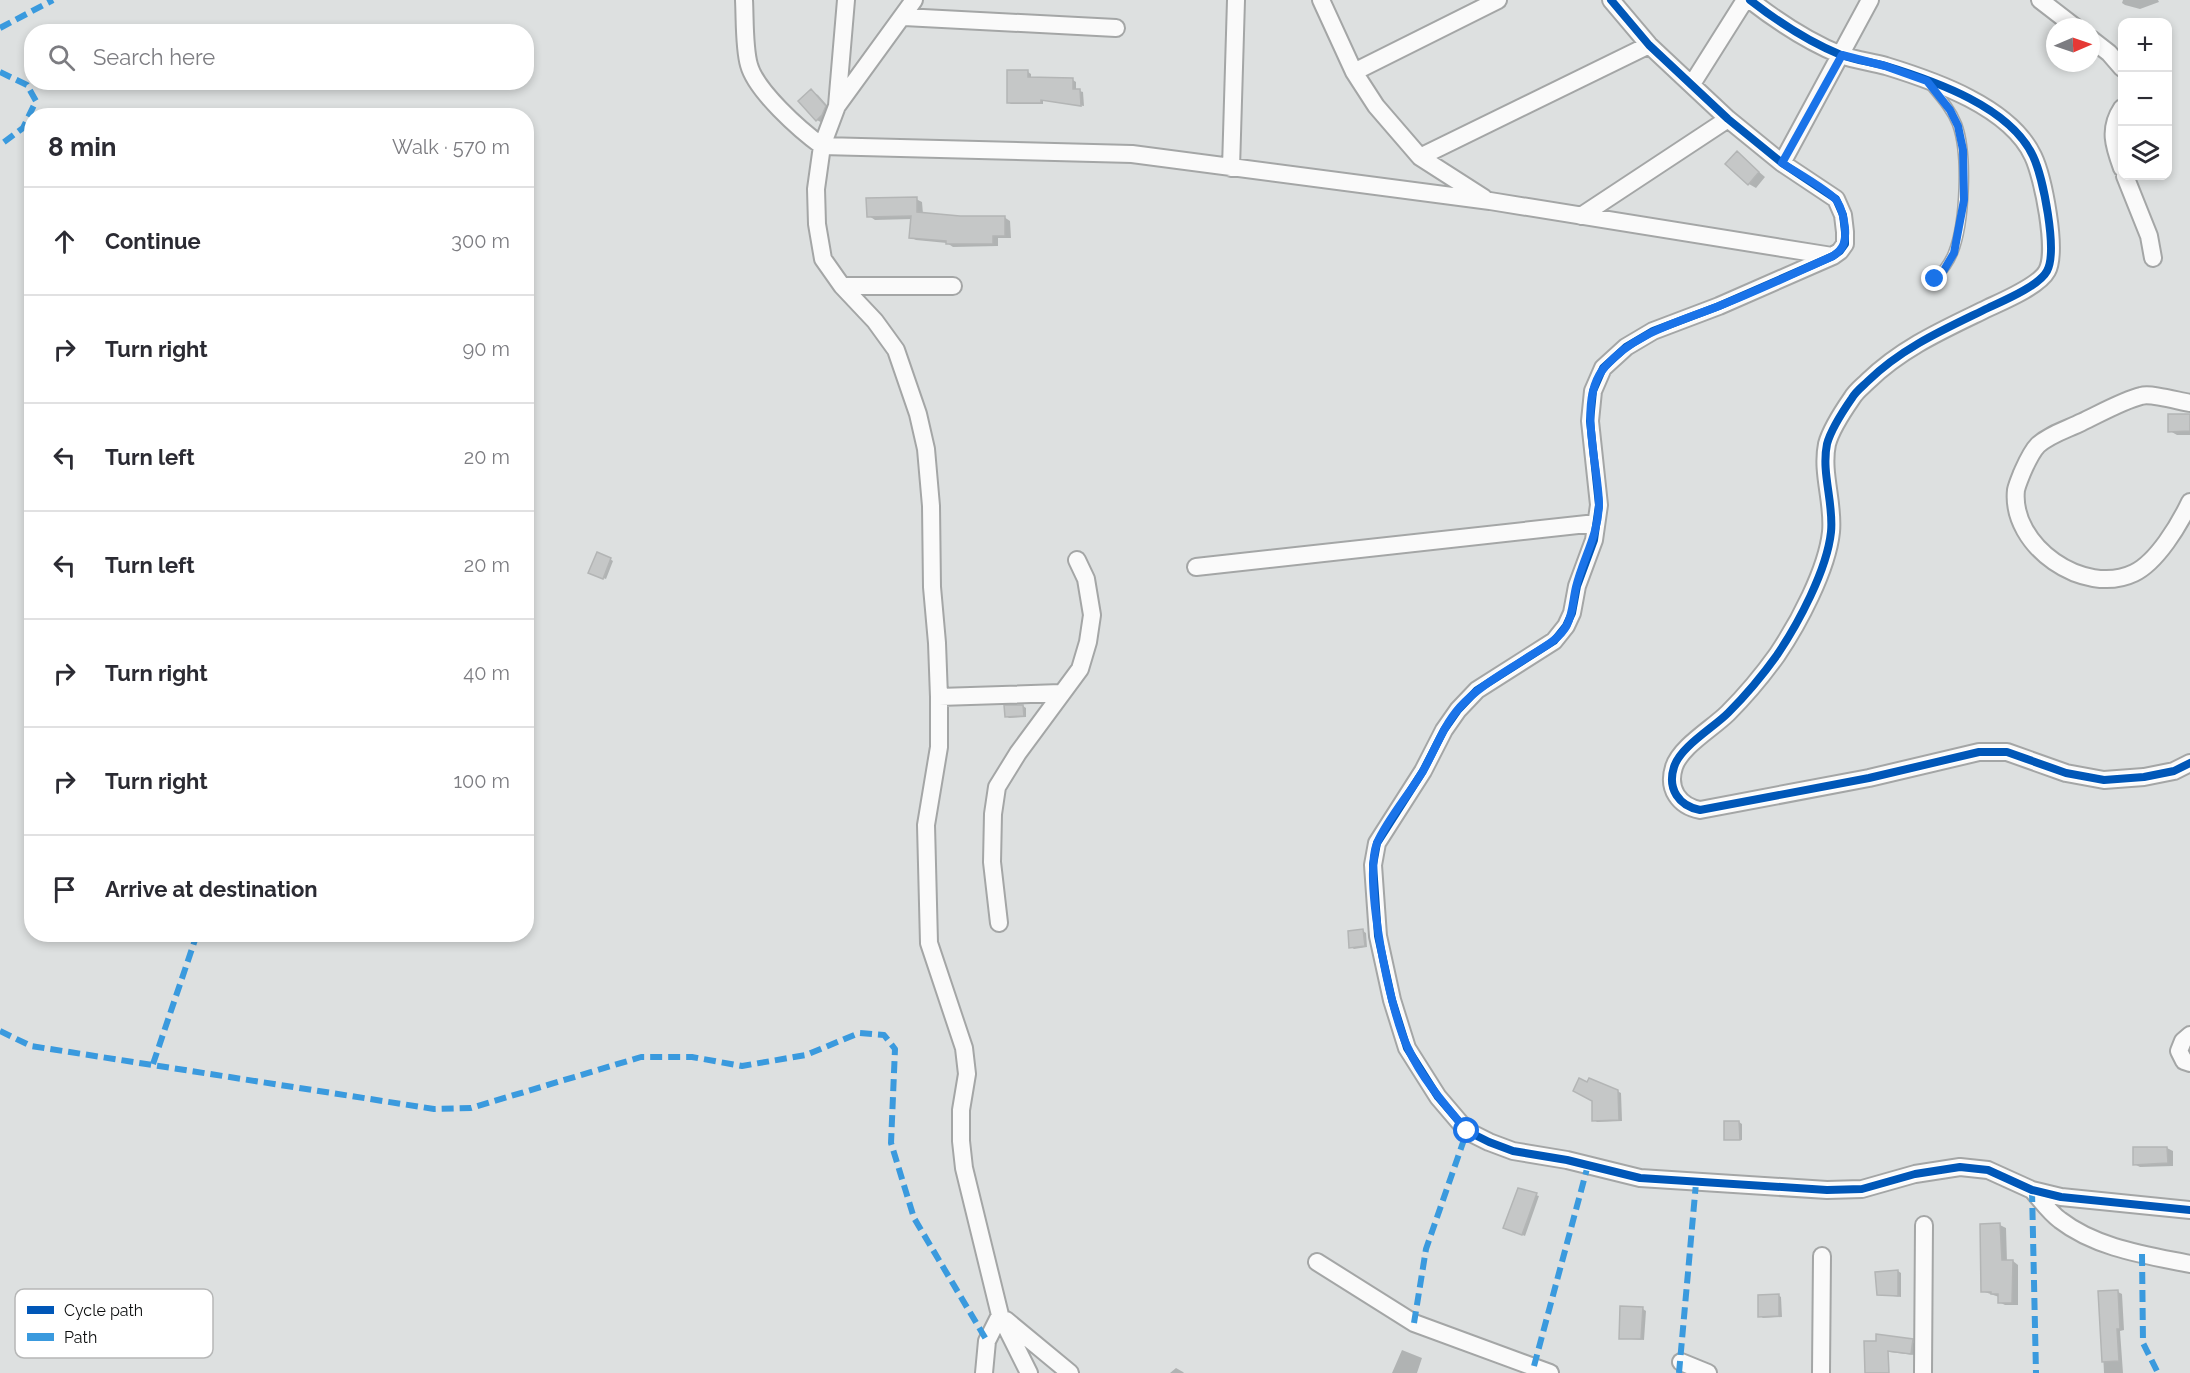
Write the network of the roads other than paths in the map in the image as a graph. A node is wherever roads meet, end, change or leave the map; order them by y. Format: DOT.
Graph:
graph roads {
  1 [pos="744,0"];
  2 [pos="846,0"];
  3 [pos="914,0"];
  4 [pos="1236,0"];
  5 [pos="1321,0"];
  6 [pos="1498,0"];
  7 [pos="1611,0"];
  8 [pos="1745,0"];
  9 [pos="1750,0"];
  10 [pos="1870,0"];
  11 [pos="2040,0"];
  12 [pos="904,17"];
  13 [pos="2063,18"];
  14 [pos="1116,28"];
  15 [pos="1649,45"];
  16 [pos="2100,46"];
  17 [pos="1842,55"];
  18 [pos="2118,63"];
  19 [pos="1354,72"];
  20 [pos="1927,81"];
  21 [pos="1692,84"];
  22 [pos="837,106"];
  23 [pos="2118,114"];
  24 [pos="1728,119"];
  25 [pos="822,146"];
  26 [pos="2118,156"];
  27 [pos="1420,157"];
  28 [pos="1782,163"];
  29 [pos="1231,168"];
  30 [pos="2127,180"];
  31 [pos="1490,201"];
  32 [pos="1581,216"];
  33 [pos="1833,256"];
  34 [pos="2153,258"];
  35 [pos="1935,279"];
  36 [pos="842,286"];
  37 [pos="954,286"];
  38 [pos="2190,403"];
  39 [pos="2190,502"];
  40 [pos="1596,523"];
  41 [pos="1077,560"];
  42 [pos="1196,567"];
  43 [pos="1061,693"];
  44 [pos="939,697"];
  45 [pos="2190,764"];
  46 [pos="999,922"];
  47 [pos="2190,1035"];
  48 [pos="2190,1063"];
  49 [pos="2032,1190"];
  50 [pos="2190,1210"];
  51 [pos="1924,1225"];
  52 [pos="1821,1256"];
  53 [pos="1317,1262"];
  54 [pos="2190,1264"];
  55 [pos="1000,1315"];
  56 [pos="1681,1362"];
  57 [pos="984,1373"];
  58 [pos="1029,1373"];
  59 [pos="1070,1373"];
  60 [pos="1550,1373"];
  61 [pos="1707,1373"];
  62 [pos="1821,1373"];
  63 [pos="1923,1373"];
  1 -- 25 [label="street"];
  2 -- 22 [label="street"];
  3 -- 12 [label="street"];
  4 -- 29 [label="street"];
  5 -- 19 [label="street"];
  6 -- 19 [label="street"];
  7 -- 15 [label="street"];
  8 -- 21 [label="street"];
  9 -- 17 [label="street"];
  10 -- 17 [label="street"];
  11 -- 13 [label="street"];
  12 -- 14 [label="street"];
  12 -- 22 [label="street"];
  15 -- 21 [label="street"];
  15 -- 27 [label="street"];
  16 -- 18 [label="street"];
  17 -- 20 [label="street"];
  17 -- 28 [label="street"];
  19 -- 27 [label="street"];
  20 -- 35 [label="lane"];
  20 -- 45 [label="street"];
  21 -- 24 [label="street"];
  22 -- 25 [label="street"];
  23 -- 26 [label="street"];
  24 -- 28 [label="street"];
  24 -- 32 [label="street"];
  25 -- 29 [label="street"];
  25 -- 36 [label="street"];
  27 -- 31 [label="street"];
  28 -- 33 [label="street"];
  29 -- 31 [label="street"];
  30 -- 34 [label="street"];
  31 -- 32 [label="street"];
  32 -- 33 [label="street"];
  33 -- 40 [label="street"];
  36 -- 37 [label="street"];
  36 -- 44 [label="street"];
  38 -- 39 [label="street"];
  40 -- 42 [label="street"];
  40 -- 49 [label="street"];
  41 -- 43 [label="street"];
  43 -- 44 [label="street"];
  43 -- 46 [label="street"];
  44 -- 55 [label="street"];
  47 -- 48 [label="street"];
  49 -- 50 [label="street"];
  49 -- 54 [label="street"];
  51 -- 63 [label="street"];
  52 -- 62 [label="street"];
  53 -- 60 [label="street"];
  55 -- 57 [label="street"];
  55 -- 58 [label="street"];
  55 -- 59 [label="street"];
  56 -- 61 [label="street"];
}
